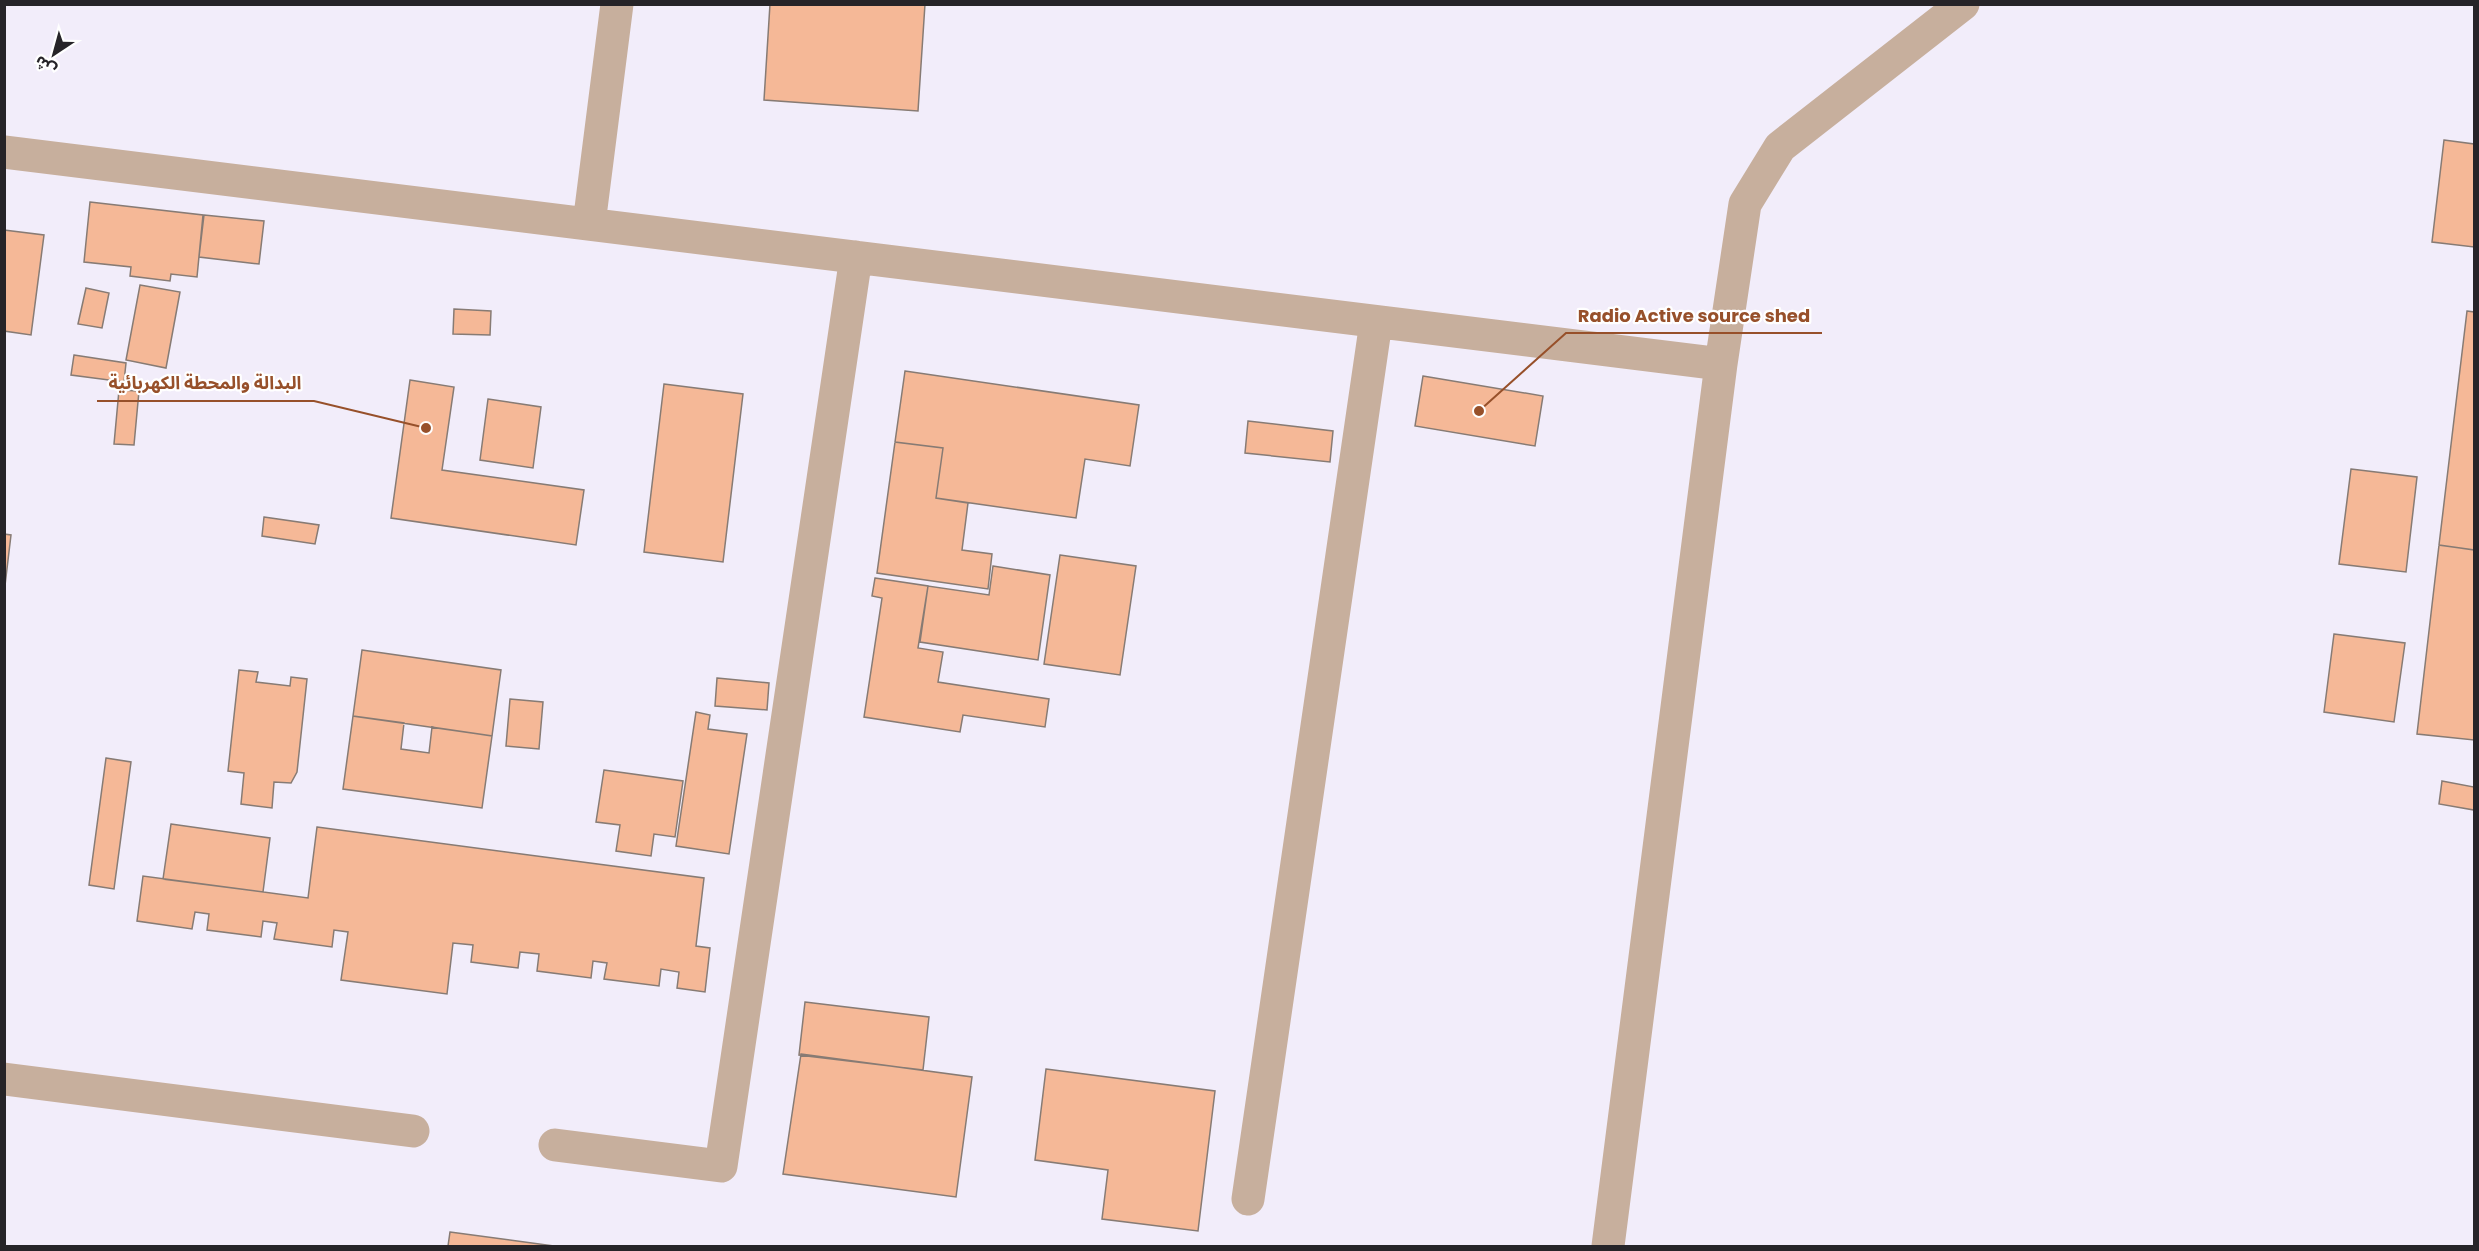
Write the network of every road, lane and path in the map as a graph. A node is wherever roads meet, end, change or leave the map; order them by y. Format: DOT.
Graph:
graph roads {
  1 [pos="617,4"];
  2 [pos="1963,4"];
  3 [pos="4,152"];
  4 [pos="589,224"];
  5 [pos="856,257"];
  6 [pos="1376,322"];
  7 [pos="1721,364"];
  8 [pos="4,1078"];
  9 [pos="413,1131"];
  10 [pos="555,1145"];
  11 [pos="1248,1199"];
  12 [pos="1608,1246"];
  1 -- 4 [label="lane"];
  2 -- 7 [label="lane"];
  3 -- 4 [label="lane"];
  4 -- 5 [label="lane"];
  5 -- 6 [label="lane"];
  5 -- 10 [label="lane"];
  6 -- 7 [label="lane"];
  6 -- 11 [label="lane"];
  7 -- 12 [label="lane"];
  8 -- 9 [label="lane"];
}
